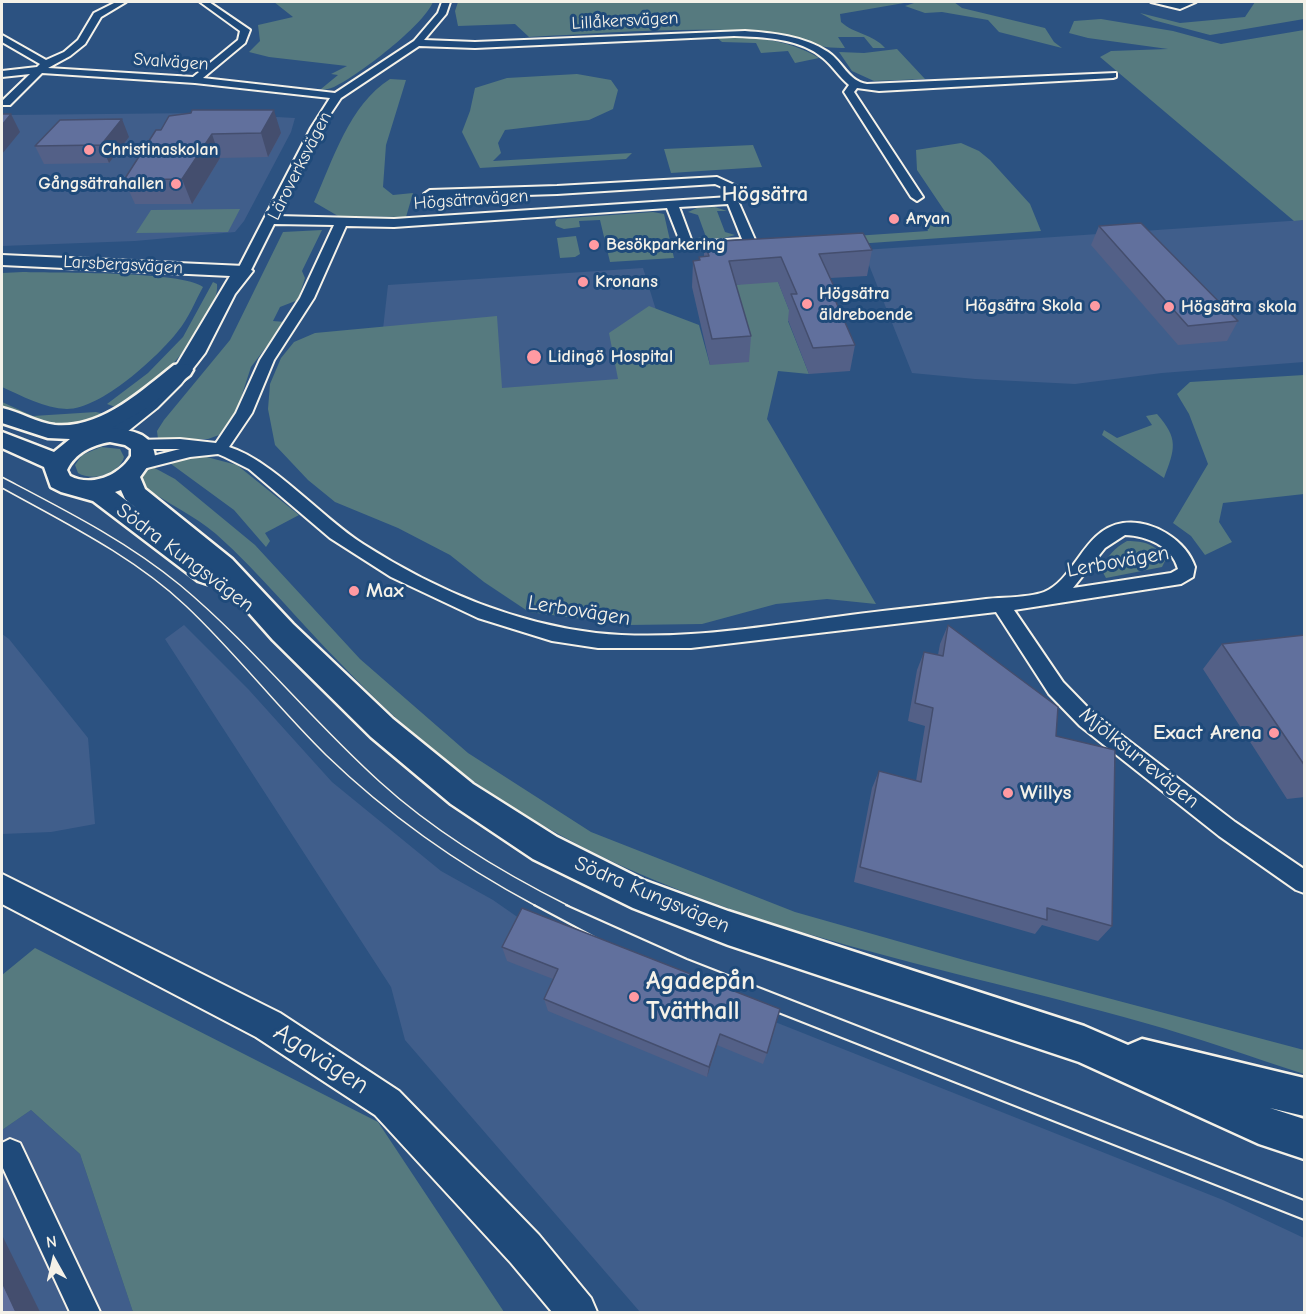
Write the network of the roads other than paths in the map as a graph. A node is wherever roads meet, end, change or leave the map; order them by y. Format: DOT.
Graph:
graph roads {
  1 [pos="122,2"];
  2 [pos="204,2"];
  3 [pos="446,2"];
  4 [pos="1155,2"];
  5 [pos="1192,2"];
  6 [pos="2,38"];
  7 [pos="417,43"];
  8 [pos="43,67"];
  9 [pos="2,74"];
  10 [pos="1113,75"];
  11 [pos="195,80"];
  12 [pos="855,84"];
  13 [pos="337,96"];
  14 [pos="6,103"];
  15 [pos="430,194"];
  16 [pos="917,196"];
  17 [pos="732,200"];
  18 [pos="672,205"];
  19 [pos="272,220"];
  20 [pos="341,223"];
  21 [pos="2,260"];
  22 [pos="244,271"];
  23 [pos="182,370"];
  24 [pos="2,415"];
  25 [pos="2,423"];
  26 [pos="110,435"];
  27 [pos="2,440"];
  28 [pos="86,441"];
  29 [pos="220,449"];
  30 [pos="136,457"];
  31 [pos="57,465"];
  32 [pos="86,489"];
  33 [pos="1052,596"];
  34 [pos="1002,606"];
  35 [pos="283,632"];
  36 [pos="1305,882"];
  37 [pos="2,888"];
  38 [pos="1084,1045"];
  39 [pos="1305,1097"];
  40 [pos="1305,1139"];
  41 [pos="10,1153"];
  42 [pos="85,1312"];
  43 [pos="577,1312"];
  1 -- 8 [label="street"];
  2 -- 11 [label="street"];
  3 -- 7 [label="street, Läroverksvägen"];
  4 -- 5 [label="street"];
  6 -- 8 [label="street"];
  7 -- 12 [label="street, Lillåkersvägen"];
  7 -- 13 [label="street, Läroverksvägen"];
  8 -- 9 [label="street, Svalvägen"];
  8 -- 11 [label="street, Svalvägen"];
  8 -- 14 [label="street"];
  10 -- 12 [label="street"];
  11 -- 13 [label="street, Svalvägen"];
  12 -- 16 [label="street"];
  13 -- 19 [label="street, Läroverksvägen"];
  15 -- 17 [label="street, Högsätravägen"];
  17 -- 18 [label="street, Högsätravägen"];
  17 -- 18 [label="street, Högsätravägen"];
  18 -- 20 [label="street, Högsätravägen"];
  19 -- 20 [label="street, Högsätravägen"];
  19 -- 22 [label="street, Läroverksvägen"];
  20 -- 29 [label="street"];
  21 -- 22 [label="street, Larsbergsvägen"];
  22 -- 23 [label="street, Läroverksvägen"];
  22 -- 30 [label="street, Läroverksvägen"];
  23 -- 24 [label="main road"];
  23 -- 26 [label="street, Läroverksvägen"];
  25 -- 28 [label="main road"];
  26 -- 28 [label="main road"];
  26 -- 30 [label="main road"];
  27 -- 31 [label="main road"];
  28 -- 31 [label="main road"];
  29 -- 30 [label="street, Lerbovägen"];
  29 -- 34 [label="street, Lerbovägen"];
  30 -- 32 [label="main road, Södra Kungsvägen"];
  30 -- 35 [label="main road, Södra Kungsvägen"];
  31 -- 32 [label="main road, Södra Kungsvägen"];
  32 -- 35 [label="main road, Södra Kungsvägen"];
  33 -- 33 [label="street, Lerbovägen"];
  33 -- 34 [label="street, Lerbovägen"];
  34 -- 36 [label="street, Mjölksurrevägen"];
  35 -- 38 [label="main road, Södra Kungsvägen"];
  37 -- 43 [label="street, Agavägen"];
  38 -- 39 [label="main road, Södra Kungsvägen"];
  38 -- 40 [label="main road, Södra Kungsvägen"];
  41 -- 42 [label="street"];
}
